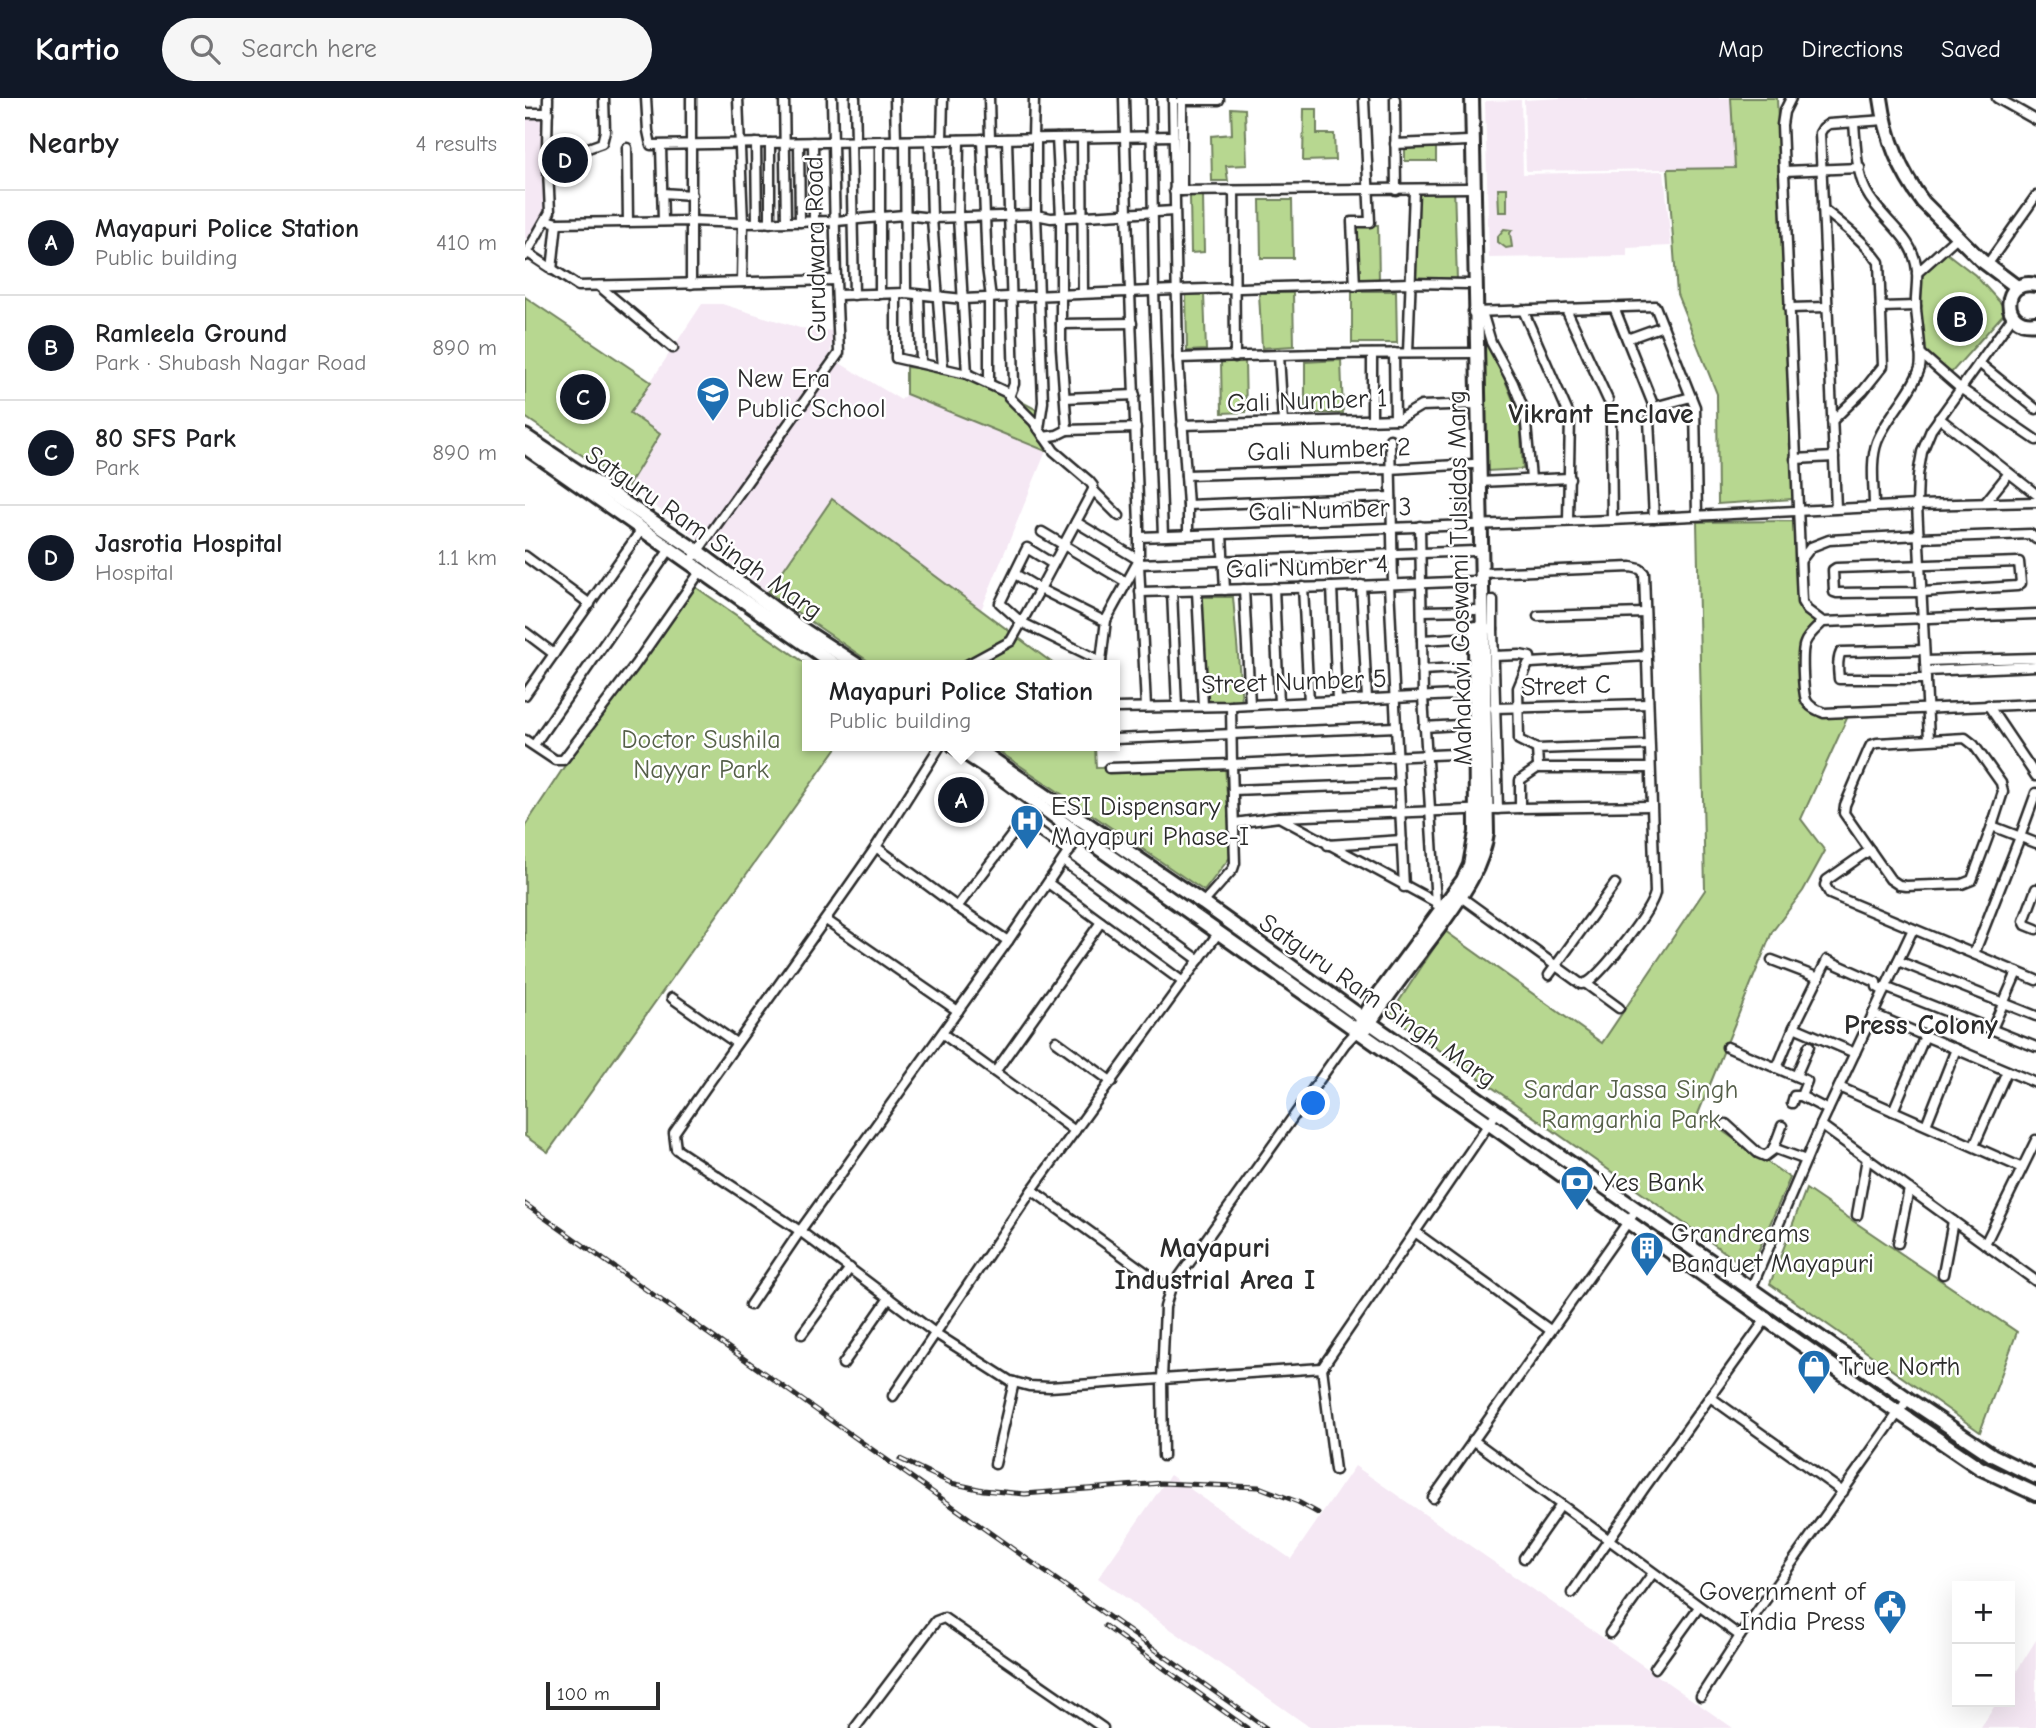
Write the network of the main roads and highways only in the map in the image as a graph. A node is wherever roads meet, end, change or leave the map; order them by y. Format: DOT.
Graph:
graph roads {
  1 [pos="1470,98"];
  2 [pos="1881,98"];
  3 [pos="2036,285"];
  4 [pos="2017,287"];
  5 [pos="1476,312"];
  6 [pos="2036,323"];
  7 [pos="1475,404"];
  8 [pos="525,436"];
  9 [pos="525,447"];
  10 [pos="1477,524"];
  11 [pos="694,557"];
  12 [pos="705,565"];
  13 [pos="1478,577"];
  14 [pos="1484,632"];
  15 [pos="828,660"];
  16 [pos="849,660"];
  17 [pos="1486,708"];
  18 [pos="962,751"];
  19 [pos="980,751"];
  20 [pos="1487,809"];
  21 [pos="1361,1027"];
  22 [pos="2036,1477"];
  23 [pos="2036,1494"];
  1 -- 5 [label="main road, Mahakavi Goswami Tulsidas Marg"];
  1 -- 5 [label="main road, Mahakavi Goswami Tulsidas Marg"];
  2 -- 4 [label="main road"];
  3 -- 4 [label="main road"];
  4 -- 6 [label="main road"];
  5 -- 7 [label="main road, Mahakavi Goswami Tulsidas Marg"];
  5 -- 7 [label="main road, Mahakavi Goswami Tulsidas Marg"];
  7 -- 10 [label="main road, Mahakavi Goswami Tulsidas Marg"];
  7 -- 10 [label="main road, Mahakavi Goswami Tulsidas Marg"];
  8 -- 11 [label="main road, Satguru Ram Singh Marg"];
  9 -- 11 [label="main road, Satguru Ram Singh Marg"];
  10 -- 13 [label="main road, Mahakavi Goswami Tulsidas Marg"];
  10 -- 13 [label="main road, Mahakavi Goswami Tulsidas Marg"];
  11 -- 12 [label="main road, Satguru Ram Singh Marg"];
  12 -- 15 [label="main road, Satguru Ram Singh Marg"];
  12 -- 16 [label="main road, Satguru Ram Singh Marg"];
  13 -- 14 [label="main road, Mahakavi Goswami Tulsidas Marg"];
  13 -- 14 [label="main road, Mahakavi Goswami Tulsidas Marg"];
  14 -- 17 [label="main road, Mahakavi Goswami Tulsidas Marg"];
  14 -- 17 [label="main road, Mahakavi Goswami Tulsidas Marg"];
  17 -- 20 [label="main road, Mahakavi Goswami Tulsidas Marg"];
  17 -- 20 [label="main road, Mahakavi Goswami Tulsidas Marg"];
  18 -- 21 [label="main road, Satguru Ram Singh Marg"];
  19 -- 21 [label="main road, Satguru Ram Singh Marg"];
  20 -- 21 [label="main road, Mahakavi Goswami Tulsidas Marg"];
  20 -- 21 [label="main road, Mahakavi Goswami Tulsidas Marg"];
  21 -- 22 [label="main road, Satguru Ram Singh Marg"];
  21 -- 23 [label="main road, Satguru Ram Singh Marg"];
}
